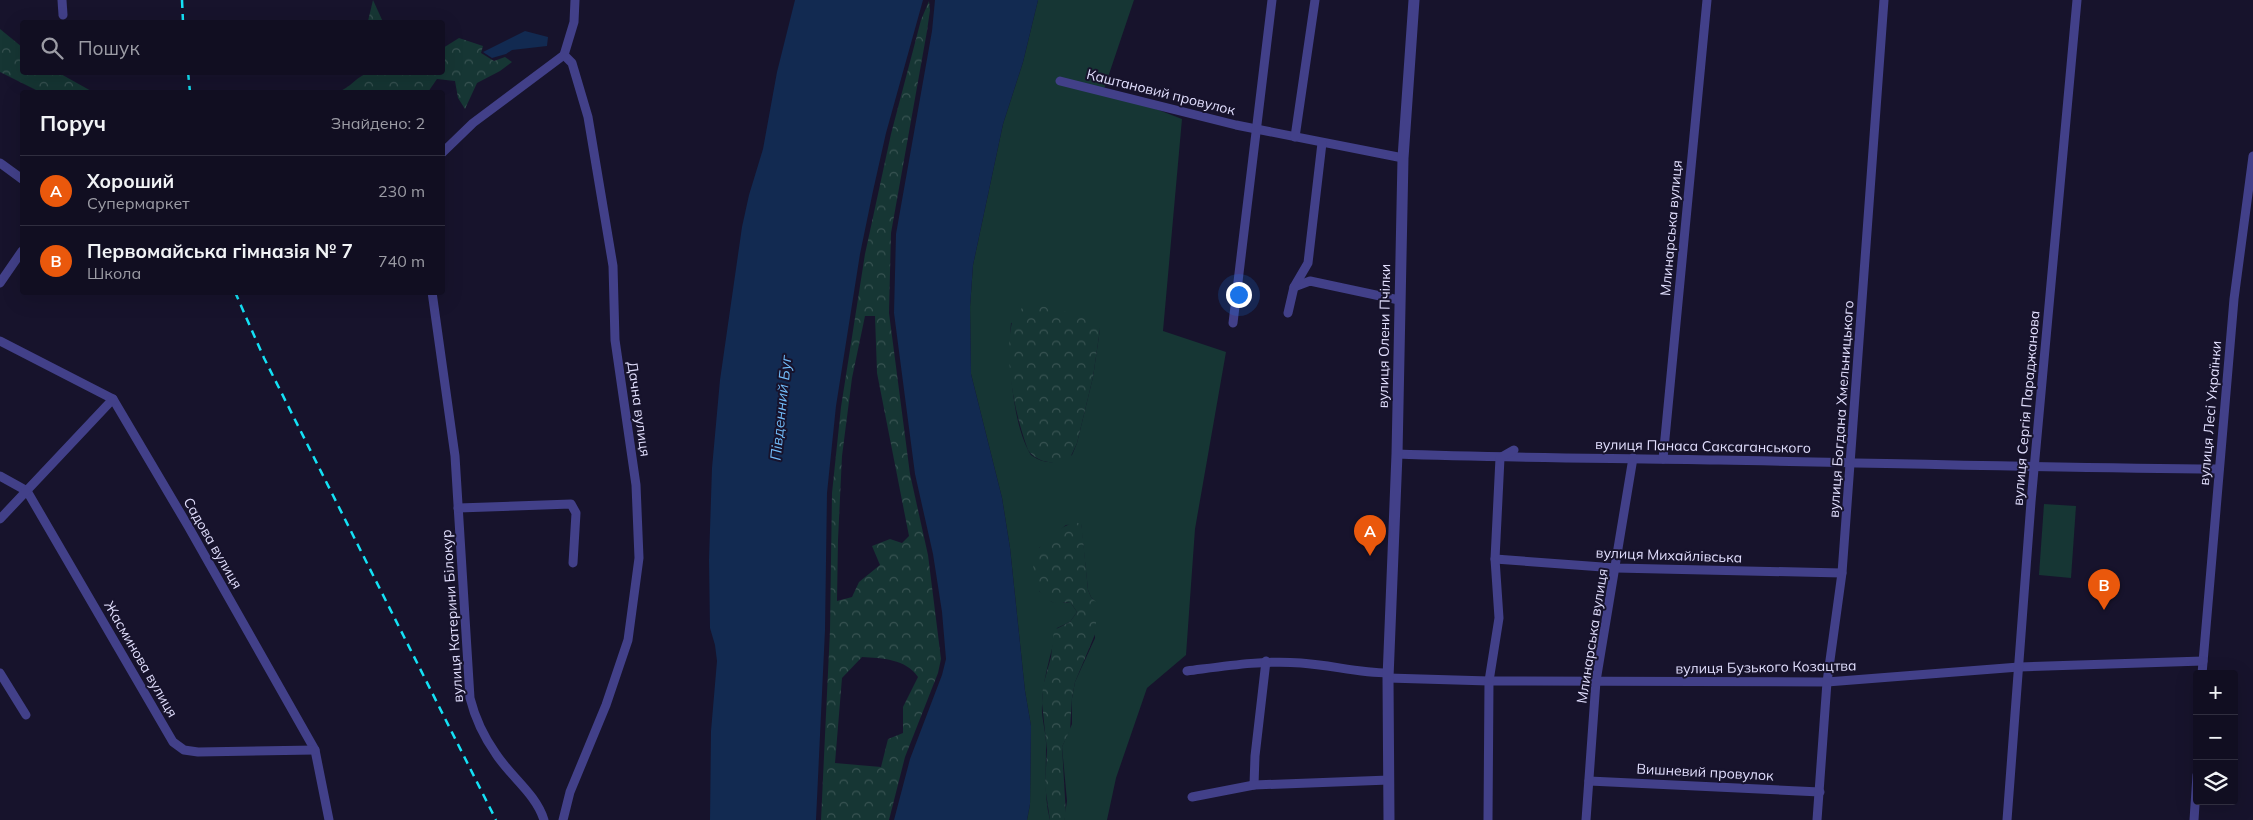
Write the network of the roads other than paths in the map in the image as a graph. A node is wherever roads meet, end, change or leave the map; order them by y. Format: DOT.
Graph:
graph roads {
  1 [pos="62,0"];
  2 [pos="575,0"];
  3 [pos="1272,0"];
  4 [pos="1315,0"];
  5 [pos="1414,0"];
  6 [pos="1706,0"];
  7 [pos="1884,0"];
  8 [pos="2077,0"];
  9 [pos="64,14"];
  10 [pos="564,55"];
  11 [pos="1060,81"];
  12 [pos="1255,128"];
  13 [pos="1295,137"];
  14 [pos="1322,144"];
  15 [pos="445,149"];
  16 [pos="2253,156"];
  17 [pos="1403,158"];
  18 [pos="0,163"];
  19 [pos="20,178"];
  20 [pos="20,254"];
  21 [pos="0,283"];
  22 [pos="1294,287"];
  23 [pos="432,295"];
  24 [pos="1399,300"];
  25 [pos="1288,314"];
  26 [pos="1233,323"];
  27 [pos="0,341"];
  28 [pos="113,399"];
  29 [pos="1514,450"];
  30 [pos="1397,454"];
  31 [pos="1500,458"];
  32 [pos="1634,458"];
  33 [pos="1663,458"];
  34 [pos="1851,463"];
  35 [pos="2034,467"];
  36 [pos="2219,469"];
  37 [pos="0,476"];
  38 [pos="27,492"];
  39 [pos="458,508"];
  40 [pos="0,519"];
  41 [pos="1495,559"];
  42 [pos="573,563"];
  43 [pos="1616,568"];
  44 [pos="1842,573"];
  45 [pos="1266,661"];
  46 [pos="2203,661"];
  47 [pos="2019,667"];
  48 [pos="2202,670"];
  49 [pos="1187,671"];
  50 [pos="0,673"];
  51 [pos="1388,675"];
  52 [pos="1489,681"];
  53 [pos="1596,681"];
  54 [pos="1827,682"];
  55 [pos="26,715"];
  56 [pos="315,750"];
  57 [pos="1389,780"];
  58 [pos="1589,781"];
  59 [pos="1254,785"];
  60 [pos="1820,792"];
  61 [pos="1192,797"];
  62 [pos="2195,805"];
  63 [pos="329,820"];
  64 [pos="544,820"];
  65 [pos="563,820"];
  66 [pos="1389,820"];
  67 [pos="1488,820"];
  68 [pos="1586,820"];
  69 [pos="1817,820"];
  70 [pos="2007,820"];
  71 [pos="2194,820"];
  1 -- 9 [label="street"];
  2 -- 10 [label="street"];
  3 -- 12 [label="street"];
  4 -- 13 [label="street"];
  5 -- 17 [label="street, вулиця Олени Пчілки"];
  6 -- 33 [label="street, Млинарська вулиця"];
  7 -- 34 [label="street, вулиця Богдана Хмельницького"];
  8 -- 35 [label="street, вулиця Сергія Параджанова"];
  10 -- 15 [label="street"];
  10 -- 65 [label="street, Дачна вулиця"];
  11 -- 12 [label="street, Каштановий провулок"];
  12 -- 13 [label="street, Каштановий провулок"];
  12 -- 26 [label="street"];
  13 -- 14 [label="street, Каштановий провулок"];
  14 -- 17 [label="street, Каштановий провулок"];
  14 -- 22 [label="street"];
  16 -- 36 [label="street, вулиця Лесі Українки"];
  17 -- 24 [label="street, вулиця Олени Пчілки"];
  18 -- 19 [label="street"];
  20 -- 21 [label="street"];
  22 -- 24 [label="street"];
  22 -- 25 [label="street"];
  23 -- 39 [label="street, вулиця Катерини Білокур"];
  24 -- 30 [label="street, вулиця Олени Пчілки"];
  27 -- 28 [label="street"];
  28 -- 38 [label="street"];
  28 -- 56 [label="street, Садова вулиця"];
  29 -- 31 [label="street"];
  30 -- 31 [label="street, вулиця Панаса Саксаганського"];
  30 -- 51 [label="street, вулиця Олени Пчілки"];
  31 -- 32 [label="street, вулиця Панаса Саксаганського"];
  31 -- 41 [label="street"];
  32 -- 33 [label="street, вулиця Панаса Саксаганського"];
  32 -- 43 [label="street, Млинарська вулиця"];
  33 -- 34 [label="street, вулиця Панаса Саксаганського"];
  34 -- 35 [label="street, вулиця Панаса Саксаганського"];
  34 -- 44 [label="street, вулиця Богдана Хмельницького"];
  35 -- 36 [label="street, вулиця Панаса Саксаганського"];
  35 -- 47 [label="street, вулиця Сергія Параджанова"];
  36 -- 46 [label="street, вулиця Лесі Українки"];
  37 -- 38 [label="street, Жасминова вулиця"];
  38 -- 40 [label="street"];
  38 -- 56 [label="street, Жасминова вулиця"];
  39 -- 42 [label="street"];
  39 -- 64 [label="street, вулиця Катерини Білокур"];
  41 -- 43 [label="street, вулиця Михайлівська"];
  41 -- 52 [label="street"];
  43 -- 44 [label="street, вулиця Михайлівська"];
  43 -- 53 [label="street, Млинарська вулиця"];
  44 -- 54 [label="street, вулиця Богдана Хмельницького"];
  45 -- 49 [label="street"];
  45 -- 51 [label="street"];
  45 -- 59 [label="street"];
  46 -- 47 [label="street, вулиця Бузького Козацтва"];
  46 -- 48 [label="street, вулиця Лесі Українки"];
  47 -- 54 [label="street, вулиця Бузького Козацтва"];
  47 -- 70 [label="street, вулиця Сергія Параджанова"];
  50 -- 55 [label="street"];
  51 -- 52 [label="street, вулиця Бузького Козацтва"];
  51 -- 57 [label="street, вулиця Олени Пчілки"];
  52 -- 53 [label="street, вулиця Бузького Козацтва"];
  52 -- 67 [label="street"];
  53 -- 54 [label="street, вулиця Бузького Козацтва"];
  53 -- 58 [label="street, Млинарська вулиця"];
  54 -- 60 [label="street, вулиця Богдана Хмельницького"];
  56 -- 63 [label="street, Садова вулиця"];
  57 -- 59 [label="street"];
  57 -- 66 [label="street, вулиця Олени Пчілки"];
  58 -- 60 [label="street, Вишневий провулок"];
  58 -- 68 [label="street, Млинарська вулиця"];
  59 -- 61 [label="street"];
  60 -- 69 [label="street, вулиця Богдана Хмельницького"];
  62 -- 71 [label="street"];
}
